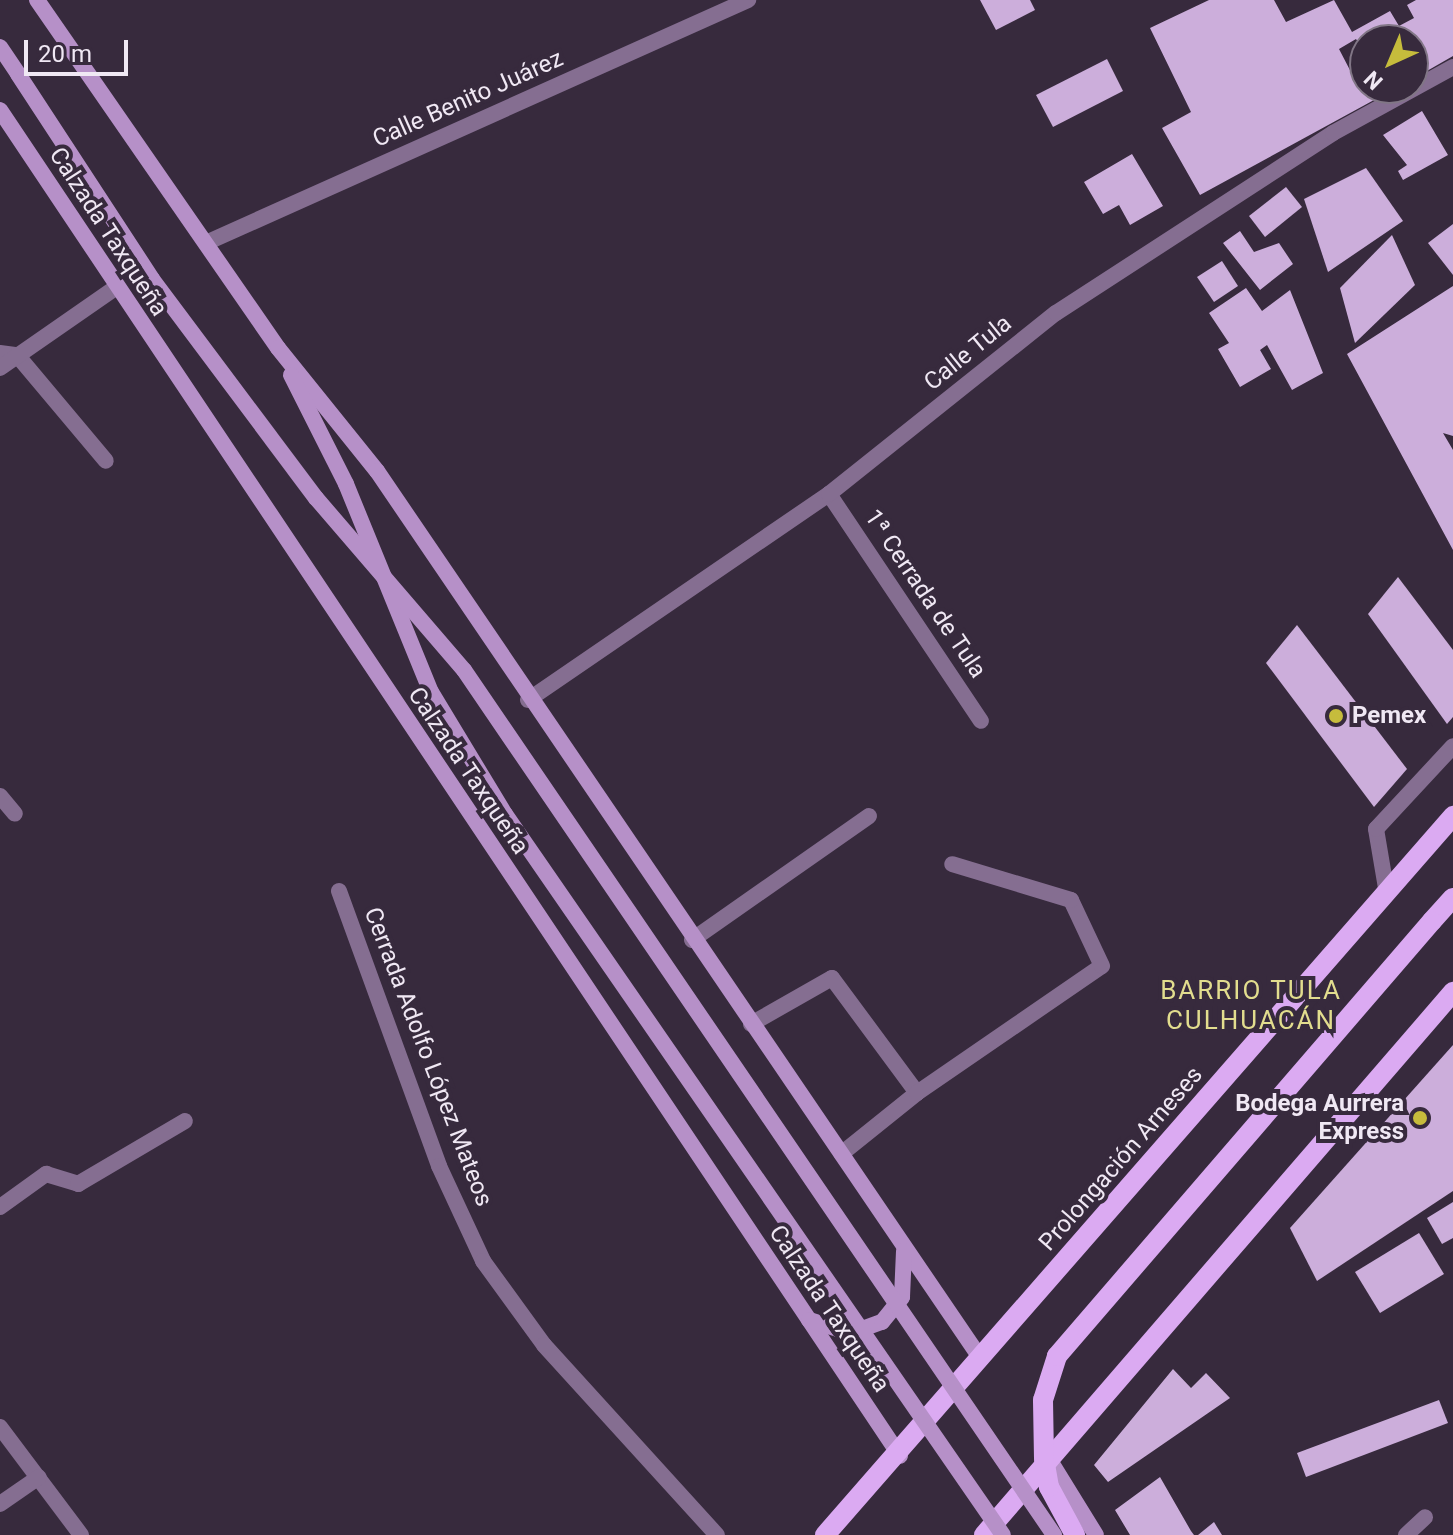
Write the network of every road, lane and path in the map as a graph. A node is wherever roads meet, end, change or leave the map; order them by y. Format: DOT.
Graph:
graph roads {
  1 [pos="37,0"];
  2 [pos="748,0"];
  3 [pos="0,47"];
  4 [pos="1453,67"];
  5 [pos="0,110"];
  6 [pos="208,242"];
  7 [pos="115,288"];
  8 [pos="278,348"];
  9 [pos="8,354"];
  10 [pos="0,368"];
  11 [pos="106,461"];
  12 [pos="829,494"];
  13 [pos="528,700"];
  14 [pos="981,721"];
  15 [pos="1453,746"];
  16 [pos="0,796"];
  17 [pos="15,814"];
  18 [pos="869,816"];
  19 [pos="1453,816"];
  20 [pos="952,864"];
  21 [pos="339,891"];
  22 [pos="1387,894"];
  23 [pos="1453,898"];
  24 [pos="692,940"];
  25 [pos="1453,992"];
  26 [pos="751,1024"];
  27 [pos="917,1093"];
  28 [pos="185,1121"];
  29 [pos="841,1154"];
  30 [pos="0,1207"];
  31 [pos="897,1236"];
  32 [pos="804,1317"];
  33 [pos="981,1359"];
  34 [pos="0,1427"];
  35 [pos="900,1456"];
  36 [pos="1049,1459"];
  37 [pos="39,1477"];
  38 [pos="0,1504"];
  39 [pos="1425,1517"];
  40 [pos="81,1535"];
  41 [pos="717,1535"];
  42 [pos="825,1535"];
  43 [pos="984,1535"];
  44 [pos="995,1535"];
  45 [pos="1006,1535"];
  46 [pos="1054,1535"];
  47 [pos="1075,1535"];
  48 [pos="1096,1535"];
  49 [pos="1406,1535"];
  1 -- 6 [label="main road, Calzada Taxqueña"];
  2 -- 6 [label="street, Calle Benito Juárez"];
  3 -- 46 [label="main road, Calzada Taxqueña, bridge"];
  4 -- 12 [label="street, Calle Tula"];
  5 -- 7 [label="main road, Calzada Taxqueña"];
  6 -- 8 [label="main road, Calzada Taxqueña"];
  7 -- 9 [label="street"];
  7 -- 32 [label="main road, Calzada Taxqueña"];
  8 -- 13 [label="main road, Calzada Taxqueña"];
  8 -- 45 [label="main road, Calzada Taxqueña, bridge"];
  9 -- 10 [label="street"];
  9 -- 11 [label="street"];
  12 -- 13 [label="street, Calle Tula"];
  12 -- 14 [label="street, 1ª Cerrada de Tula"];
  13 -- 24 [label="main road, Calzada Taxqueña"];
  15 -- 22 [label="street"];
  16 -- 17 [label="street"];
  18 -- 24 [label="street"];
  19 -- 22 [label="main road, Prolongación Arneses"];
  20 -- 27 [label="street"];
  21 -- 41 [label="street, Cerrada Adolfo López Mateos"];
  22 -- 33 [label="main road, Prolongación Arneses"];
  23 -- 47 [label="main road, bridge"];
  24 -- 26 [label="main road, Calzada Taxqueña"];
  25 -- 36 [label="main road"];
  26 -- 27 [label="street"];
  26 -- 29 [label="main road, Calzada Taxqueña"];
  27 -- 29 [label="street"];
  28 -- 30 [label="street"];
  29 -- 31 [label="main road, Calzada Taxqueña"];
  31 -- 32 [label="main road"];
  31 -- 33 [label="main road, Calzada Taxqueña"];
  32 -- 35 [label="main road, Calzada Taxqueña"];
  33 -- 35 [label="main road, Prolongación Arneses"];
  34 -- 37 [label="street"];
  35 -- 42 [label="main road, Prolongación Arneses"];
  36 -- 43 [label="main road"];
  36 -- 48 [label="main road"];
  37 -- 38 [label="street"];
  37 -- 40 [label="street"];
  39 -- 49 [label="street"];
  44 -- 45 [label="main road, Calzada Taxqueña"];
}
